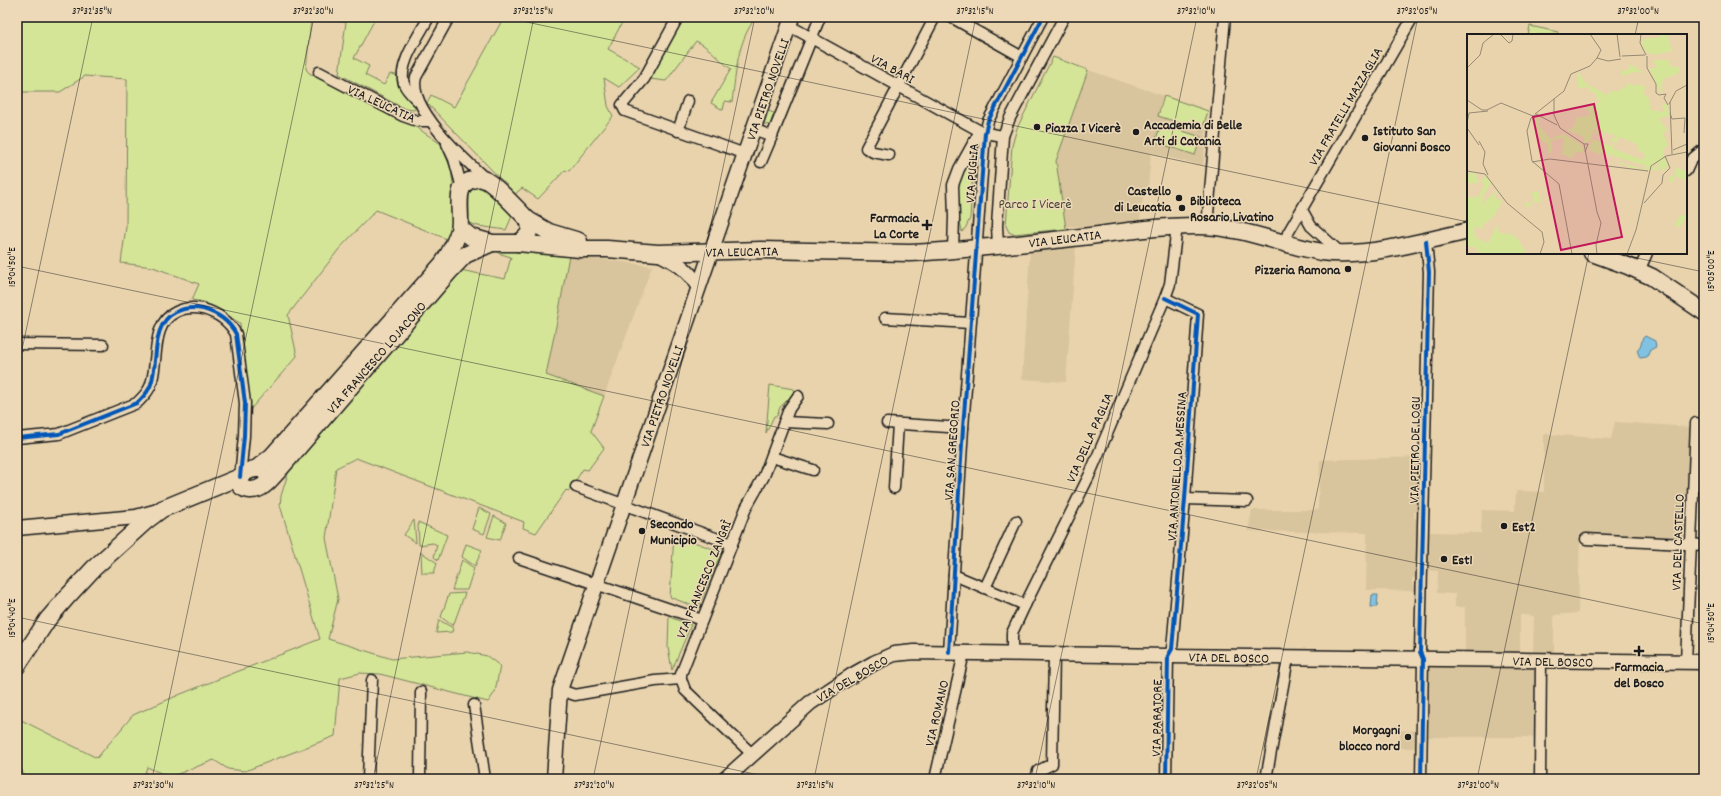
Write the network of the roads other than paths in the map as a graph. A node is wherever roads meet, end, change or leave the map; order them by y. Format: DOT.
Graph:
graph roads {
  1 [pos="428,17"];
  2 [pos="449,17"];
  3 [pos="678,17"];
  4 [pos="820,17"];
  5 [pos="935,17"];
  6 [pos="951,17"];
  7 [pos="1043,17"];
  8 [pos="1064,17"];
  9 [pos="1226,17"];
  10 [pos="1413,17"];
  11 [pos="790,21"];
  12 [pos="812,38"];
  13 [pos="1022,56"];
  14 [pos="405,63"];
  15 [pos="319,72"];
  16 [pos="416,77"];
  17 [pos="899,87"];
  18 [pos="688,101"];
  19 [pos="419,102"];
  20 [pos="430,120"];
  21 [pos="753,129"];
  22 [pos="678,131"];
  23 [pos="983,132"];
  24 [pos="443,135"];
  25 [pos="772,136"];
  26 [pos="1003,136"];
  27 [pos="1704,150"];
  28 [pos="745,154"];
  29 [pos="889,155"];
  30 [pos="761,162"];
  31 [pos="1687,169"];
  32 [pos="488,181"];
  33 [pos="462,188"];
  34 [pos="1302,210"];
  35 [pos="528,220"];
  36 [pos="1176,226"];
  37 [pos="1207,226"];
  38 [pos="460,228"];
  39 [pos="1467,231"];
  40 [pos="1426,241"];
  41 [pos="518,242"];
  42 [pos="492,243"];
  43 [pos="1285,243"];
  44 [pos="998,246"];
  45 [pos="977,248"];
  46 [pos="607,249"];
  47 [pos="953,250"];
  48 [pos="710,251"];
  49 [pos="658,253"];
  50 [pos="1341,253"];
  51 [pos="1595,254"];
  52 [pos="1647,254"];
  53 [pos="1639,271"];
  54 [pos="698,286"];
  55 [pos="1165,298"];
  56 [pos="1704,312"];
  57 [pos="885,318"];
  58 [pos="970,323"];
  59 [pos="17,344"];
  60 [pos="103,345"];
  61 [pos="798,396"];
  62 [pos="784,422"];
  63 [pos="887,423"];
  64 [pos="1696,423"];
  65 [pos="828,424"];
  66 [pos="898,424"];
  67 [pos="963,428"];
  68 [pos="17,438"];
  69 [pos="772,457"];
  70 [pos="256,469"];
  71 [pos="813,470"];
  72 [pos="267,481"];
  73 [pos="241,482"];
  74 [pos="576,487"];
  75 [pos="894,488"];
  76 [pos="1185,499"];
  77 [pos="1247,501"];
  78 [pos="624,504"];
  79 [pos="162,509"];
  80 [pos="1016,521"];
  81 [pos="17,528"];
  82 [pos="1586,539"];
  83 [pos="127,540"];
  84 [pos="732,544"];
  85 [pos="1691,544"];
  86 [pos="1704,545"];
  87 [pos="519,558"];
  88 [pos="954,575"];
  89 [pos="596,584"];
  90 [pos="985,588"];
  91 [pos="1025,605"];
  92 [pos="702,620"];
  93 [pos="949,652"];
  94 [pos="964,652"];
  95 [pos="1012,653"];
  96 [pos="1054,654"];
  97 [pos="1168,656"];
  98 [pos="1288,658"];
  99 [pos="1424,659"];
  100 [pos="1541,660"];
  101 [pos="1686,662"];
  102 [pos="1704,662"];
  103 [pos="17,666"];
  104 [pos="681,679"];
  105 [pos="372,680"];
  106 [pos="560,690"];
  107 [pos="421,692"];
  108 [pos="474,705"];
  109 [pos="752,754"];
  110 [pos="368,779"];
  111 [pos="420,779"];
  112 [pos="485,779"];
  113 [pos="554,779"];
  114 [pos="725,779"];
  115 [pos="935,779"];
  116 [pos="1036,779"];
  117 [pos="1166,779"];
  118 [pos="1266,779"];
  119 [pos="1421,779"];
  120 [pos="1540,779"];
  1 -- 14 [label="street"];
  2 -- 16 [label="street"];
  3 -- 22 [label="street"];
  4 -- 12 [label="street"];
  5 -- 17 [label="street"];
  6 -- 13 [label="street"];
  7 -- 13 [label="street, VIA PUGLIA"];
  8 -- 26 [label="street"];
  9 -- 37 [label="street"];
  10 -- 34 [label="street, VIA FRATELLI MAZZAGLIA"];
  11 -- 12 [label="street, VIA BARI"];
  11 -- 21 [label="main road, VIA PIETRO NOVELLI"];
  12 -- 17 [label="street, VIA BARI"];
  12 -- 25 [label="street"];
  13 -- 23 [label="street, VIA PUGLIA"];
  14 -- 16 [label="street"];
  14 -- 19 [label="street"];
  15 -- 20 [label="street, VIA LEUCATIA"];
  16 -- 19 [label="street"];
  17 -- 23 [label="street, VIA BARI"];
  17 -- 29 [label="street"];
  18 -- 22 [label="street"];
  19 -- 20 [label="street"];
  20 -- 24 [label="street, VIA LEUCATIA"];
  21 -- 25 [label="street"];
  21 -- 28 [label="main road, VIA PIETRO NOVELLI"];
  22 -- 28 [label="street"];
  23 -- 26 [label="street, VIA BARI"];
  23 -- 45 [label="street, VIA PUGLIA"];
  23 -- 47 [label="street, VIA PUGLIA"];
  24 -- 32 [label="street, VIA LEUCATIA"];
  24 -- 33 [label="street"];
  25 -- 30 [label="street"];
  26 -- 44 [label="street"];
  27 -- 31 [label="street"];
  28 -- 48 [label="main road, VIA PIETRO NOVELLI"];
  32 -- 33 [label="main road"];
  32 -- 35 [label="main road, VIA LEUCATIA"];
  33 -- 38 [label="main road, VIA FRANCESCO LOJACONO"];
  34 -- 43 [label="street, VIA FRATELLI MAZZAGLIA"];
  34 -- 50 [label="street"];
  35 -- 41 [label="main road"];
  35 -- 46 [label="main road, VIA LEUCATIA"];
  36 -- 37 [label="main road, VIA LEUCATIA"];
  36 -- 44 [label="main road, VIA LEUCATIA"];
  36 -- 55 [label="street, VIA DELLA PAGLIA"];
  37 -- 43 [label="main road, VIA LEUCATIA"];
  38 -- 42 [label="main road"];
  38 -- 70 [label="main road, VIA FRANCESCO LOJACONO"];
  39 -- 40 [label="main road, VIA LEUCATIA"];
  40 -- 50 [label="main road, VIA LEUCATIA"];
  40 -- 99 [label="street, VIA PIETRO DE LOGU"];
  41 -- 42 [label="main road, VIA LEUCATIA"];
  41 -- 46 [label="main road, VIA LEUCATIA"];
  42 -- 72 [label="main road, VIA FRANCESCO LOJACONO"];
  43 -- 50 [label="main road, VIA LEUCATIA"];
  44 -- 45 [label="main road, VIA LEUCATIA"];
  45 -- 47 [label="main road, VIA LEUCATIA"];
  45 -- 58 [label="street, VIA SAN GREGORIO"];
  46 -- 49 [label="main road, VIA LEUCATIA"];
  47 -- 48 [label="main road, VIA LEUCATIA"];
  48 -- 49 [label="main road, VIA LEUCATIA"];
  48 -- 54 [label="main road, VIA PIETRO NOVELLI"];
  49 -- 54 [label="main road, VIA LEUCATIA"];
  51 -- 53 [label="main road"];
  52 -- 53 [label="street"];
  53 -- 56 [label="main road"];
  54 -- 78 [label="main road, VIA PIETRO NOVELLI"];
  55 -- 76 [label="street, VIA ANTONELLO DA MESSINA"];
  55 -- 91 [label="street, VIA DELLA PAGLIA"];
  57 -- 58 [label="street"];
  58 -- 67 [label="street, VIA SAN GREGORIO"];
  59 -- 60 [label="street"];
  61 -- 62 [label="street, VIA FRANCESCO ZANGRÌ"];
  62 -- 65 [label="street"];
  62 -- 69 [label="street, VIA FRANCESCO ZANGRÌ"];
  63 -- 66 [label="street"];
  64 -- 85 [label="street, VIA DEL CASTELLO"];
  66 -- 67 [label="street"];
  66 -- 75 [label="street"];
  67 -- 88 [label="street, VIA SAN GREGORIO"];
  68 -- 73 [label="street"];
  69 -- 71 [label="street"];
  69 -- 84 [label="street, VIA FRANCESCO ZANGRÌ"];
  70 -- 72 [label="main road"];
  70 -- 73 [label="main road"];
  72 -- 73 [label="main road"];
  73 -- 79 [label="main road"];
  73 -- 83 [label="main road"];
  74 -- 78 [label="street"];
  76 -- 77 [label="street"];
  76 -- 97 [label="street, VIA ANTONELLO DA MESSINA"];
  78 -- 84 [label="street"];
  78 -- 89 [label="main road, VIA PIETRO NOVELLI"];
  79 -- 81 [label="main road"];
  79 -- 83 [label="main road"];
  80 -- 90 [label="street"];
  82 -- 85 [label="street"];
  83 -- 103 [label="main road"];
  84 -- 92 [label="street, VIA FRANCESCO ZANGRÌ"];
  85 -- 86 [label="street"];
  85 -- 101 [label="street, VIA DEL CASTELLO"];
  87 -- 89 [label="street"];
  88 -- 90 [label="street"];
  88 -- 93 [label="street, VIA SAN GREGORIO"];
  89 -- 92 [label="street"];
  89 -- 106 [label="main road, VIA PIETRO NOVELLI"];
  90 -- 91 [label="street"];
  91 -- 95 [label="street, VIA DELLA PAGLIA"];
  92 -- 104 [label="street, VIA FRANCESCO ZANGRÌ"];
  93 -- 94 [label="main road, VIA DEL BOSCO"];
  93 -- 109 [label="main road, VIA DEL BOSCO"];
  94 -- 95 [label="main road, VIA DEL BOSCO"];
  94 -- 115 [label="street, VIA ROMANO"];
  95 -- 96 [label="main road, VIA DEL BOSCO"];
  96 -- 97 [label="main road, VIA DEL BOSCO"];
  96 -- 116 [label="street"];
  97 -- 98 [label="main road, VIA DEL BOSCO"];
  97 -- 117 [label="street, VIA PARATORE"];
  98 -- 99 [label="main road, VIA DEL BOSCO"];
  98 -- 118 [label="street"];
  99 -- 100 [label="main road, VIA DEL BOSCO"];
  99 -- 119 [label="street, VIA PIETRO DE LOGU"];
  100 -- 101 [label="main road, VIA DEL BOSCO"];
  100 -- 120 [label="street"];
  101 -- 102 [label="main road, VIA DEL BOSCO"];
  104 -- 106 [label="street"];
  104 -- 109 [label="street"];
  105 -- 110 [label="street"];
  106 -- 113 [label="main road, VIA PIETRO NOVELLI"];
  107 -- 111 [label="street"];
  108 -- 112 [label="street"];
  109 -- 114 [label="main road, VIA DEL BOSCO"];
}
